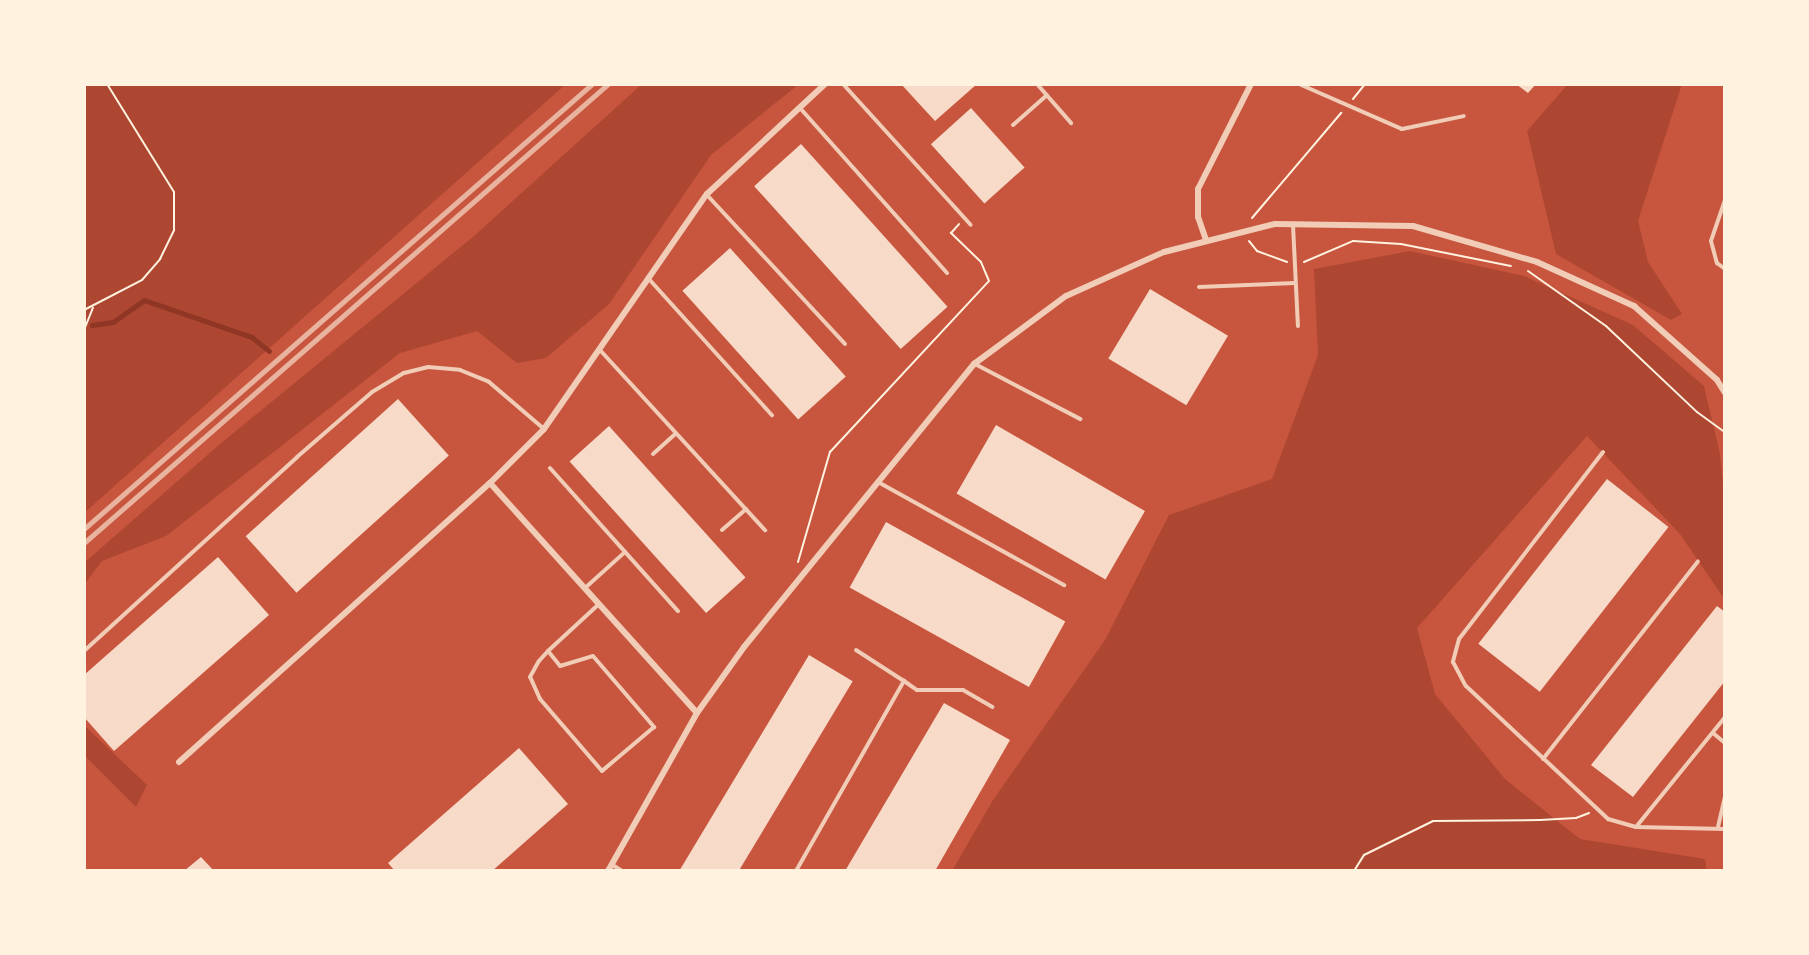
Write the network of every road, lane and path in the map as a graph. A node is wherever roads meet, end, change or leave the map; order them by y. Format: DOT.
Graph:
graph roads {
  1 [pos="107,84"];
  2 [pos="825,84"];
  3 [pos="843,84"];
  4 [pos="1037,84"];
  5 [pos="1251,84"];
  6 [pos="1299,84"];
  7 [pos="1365,84"];
  8 [pos="1047,95"];
  9 [pos="1347,106"];
  10 [pos="799,107"];
  11 [pos="1464,116"];
  12 [pos="1071,123"];
  13 [pos="1013,126"];
  14 [pos="707,194"];
  15 [pos="1725,200"];
  16 [pos="964,218"];
  17 [pos="971,225"];
  18 [pos="1293,225"];
  19 [pos="1240,232"];
  20 [pos="1206,240"];
  21 [pos="1294,265"];
  22 [pos="1514,267"];
  23 [pos="1526,269"];
  24 [pos="1725,269"];
  25 [pos="948,273"];
  26 [pos="647,277"];
  27 [pos="1295,283"];
  28 [pos="1199,287"];
  29 [pos="93,308"];
  30 [pos="84,310"];
  31 [pos="1298,326"];
  32 [pos="84,330"];
  33 [pos="845,344"];
  34 [pos="598,348"];
  35 [pos="974,364"];
  36 [pos="1725,393"];
  37 [pos="772,415"];
  38 [pos="1080,420"];
  39 [pos="544,429"];
  40 [pos="1725,432"];
  41 [pos="676,433"];
  42 [pos="1603,452"];
  43 [pos="653,454"];
  44 [pos="550,468"];
  45 [pos="877,481"];
  46 [pos="490,483"];
  47 [pos="746,509"];
  48 [pos="722,530"];
  49 [pos="765,530"];
  50 [pos="625,552"];
  51 [pos="1698,561"];
  52 [pos="796,583"];
  53 [pos="1064,585"];
  54 [pos="585,588"];
  55 [pos="600,604"];
  56 [pos="678,611"];
  57 [pos="856,650"];
  58 [pos="84,651"];
  59 [pos="548,651"];
  60 [pos="904,681"];
  61 [pos="992,707"];
  62 [pos="698,713"];
  63 [pos="1725,717"];
  64 [pos="1713,733"];
  65 [pos="1725,743"];
  66 [pos="1543,759"];
  67 [pos="179,762"];
  68 [pos="1725,796"];
  69 [pos="1598,810"];
  70 [pos="1636,827"];
  71 [pos="1718,827"];
  72 [pos="1725,828"];
  73 [pos="609,868"];
  74 [pos="622,871"];
  75 [pos="796,871"];
  76 [pos="1354,871"];
  1 -- 29 [label="path"];
  2 -- 10 [label="street"];
  3 -- 16 [label="lane"];
  4 -- 8 [label="lane"];
  5 -- 20 [label="street"];
  6 -- 9 [label="lane"];
  7 -- 9 [label="path"];
  8 -- 12 [label="lane"];
  8 -- 13 [label="lane"];
  9 -- 11 [label="lane"];
  9 -- 19 [label="path"];
  10 -- 14 [label="street"];
  10 -- 25 [label="lane"];
  14 -- 26 [label="street"];
  14 -- 33 [label="lane"];
  15 -- 24 [label="lane"];
  16 -- 17 [label="lane"];
  16 -- 52 [label="path"];
  18 -- 19 [label="street"];
  18 -- 21 [label="lane"];
  18 -- 36 [label="street"];
  19 -- 20 [label="street"];
  19 -- 21 [label="path"];
  20 -- 35 [label="street"];
  21 -- 22 [label="path"];
  21 -- 27 [label="lane"];
  23 -- 40 [label="path"];
  26 -- 34 [label="street"];
  26 -- 37 [label="lane"];
  27 -- 28 [label="lane"];
  27 -- 31 [label="lane"];
  29 -- 30 [label="path"];
  29 -- 32 [label="path"];
  34 -- 39 [label="street"];
  34 -- 41 [label="lane"];
  35 -- 38 [label="lane"];
  35 -- 45 [label="street"];
  39 -- 46 [label="street"];
  39 -- 58 [label="lane"];
  41 -- 43 [label="lane"];
  41 -- 47 [label="lane"];
  42 -- 66 [label="lane"];
  44 -- 50 [label="lane"];
  45 -- 52 [label="street"];
  45 -- 53 [label="lane"];
  46 -- 54 [label="street"];
  46 -- 67 [label="street"];
  47 -- 48 [label="lane"];
  47 -- 49 [label="lane"];
  50 -- 54 [label="lane"];
  50 -- 56 [label="lane"];
  51 -- 66 [label="lane"];
  52 -- 62 [label="street"];
  54 -- 55 [label="street"];
  55 -- 59 [label="lane"];
  55 -- 62 [label="street"];
  57 -- 60 [label="lane"];
  59 -- 59 [label="lane"];
  60 -- 61 [label="lane"];
  60 -- 75 [label="lane"];
  62 -- 73 [label="street"];
  63 -- 64 [label="lane"];
  64 -- 65 [label="lane"];
  64 -- 70 [label="lane"];
  66 -- 69 [label="lane"];
  68 -- 71 [label="lane"];
  69 -- 70 [label="lane"];
  69 -- 76 [label="path"];
  70 -- 71 [label="lane"];
  71 -- 72 [label="lane"];
  73 -- 74 [label="lane"];
}
